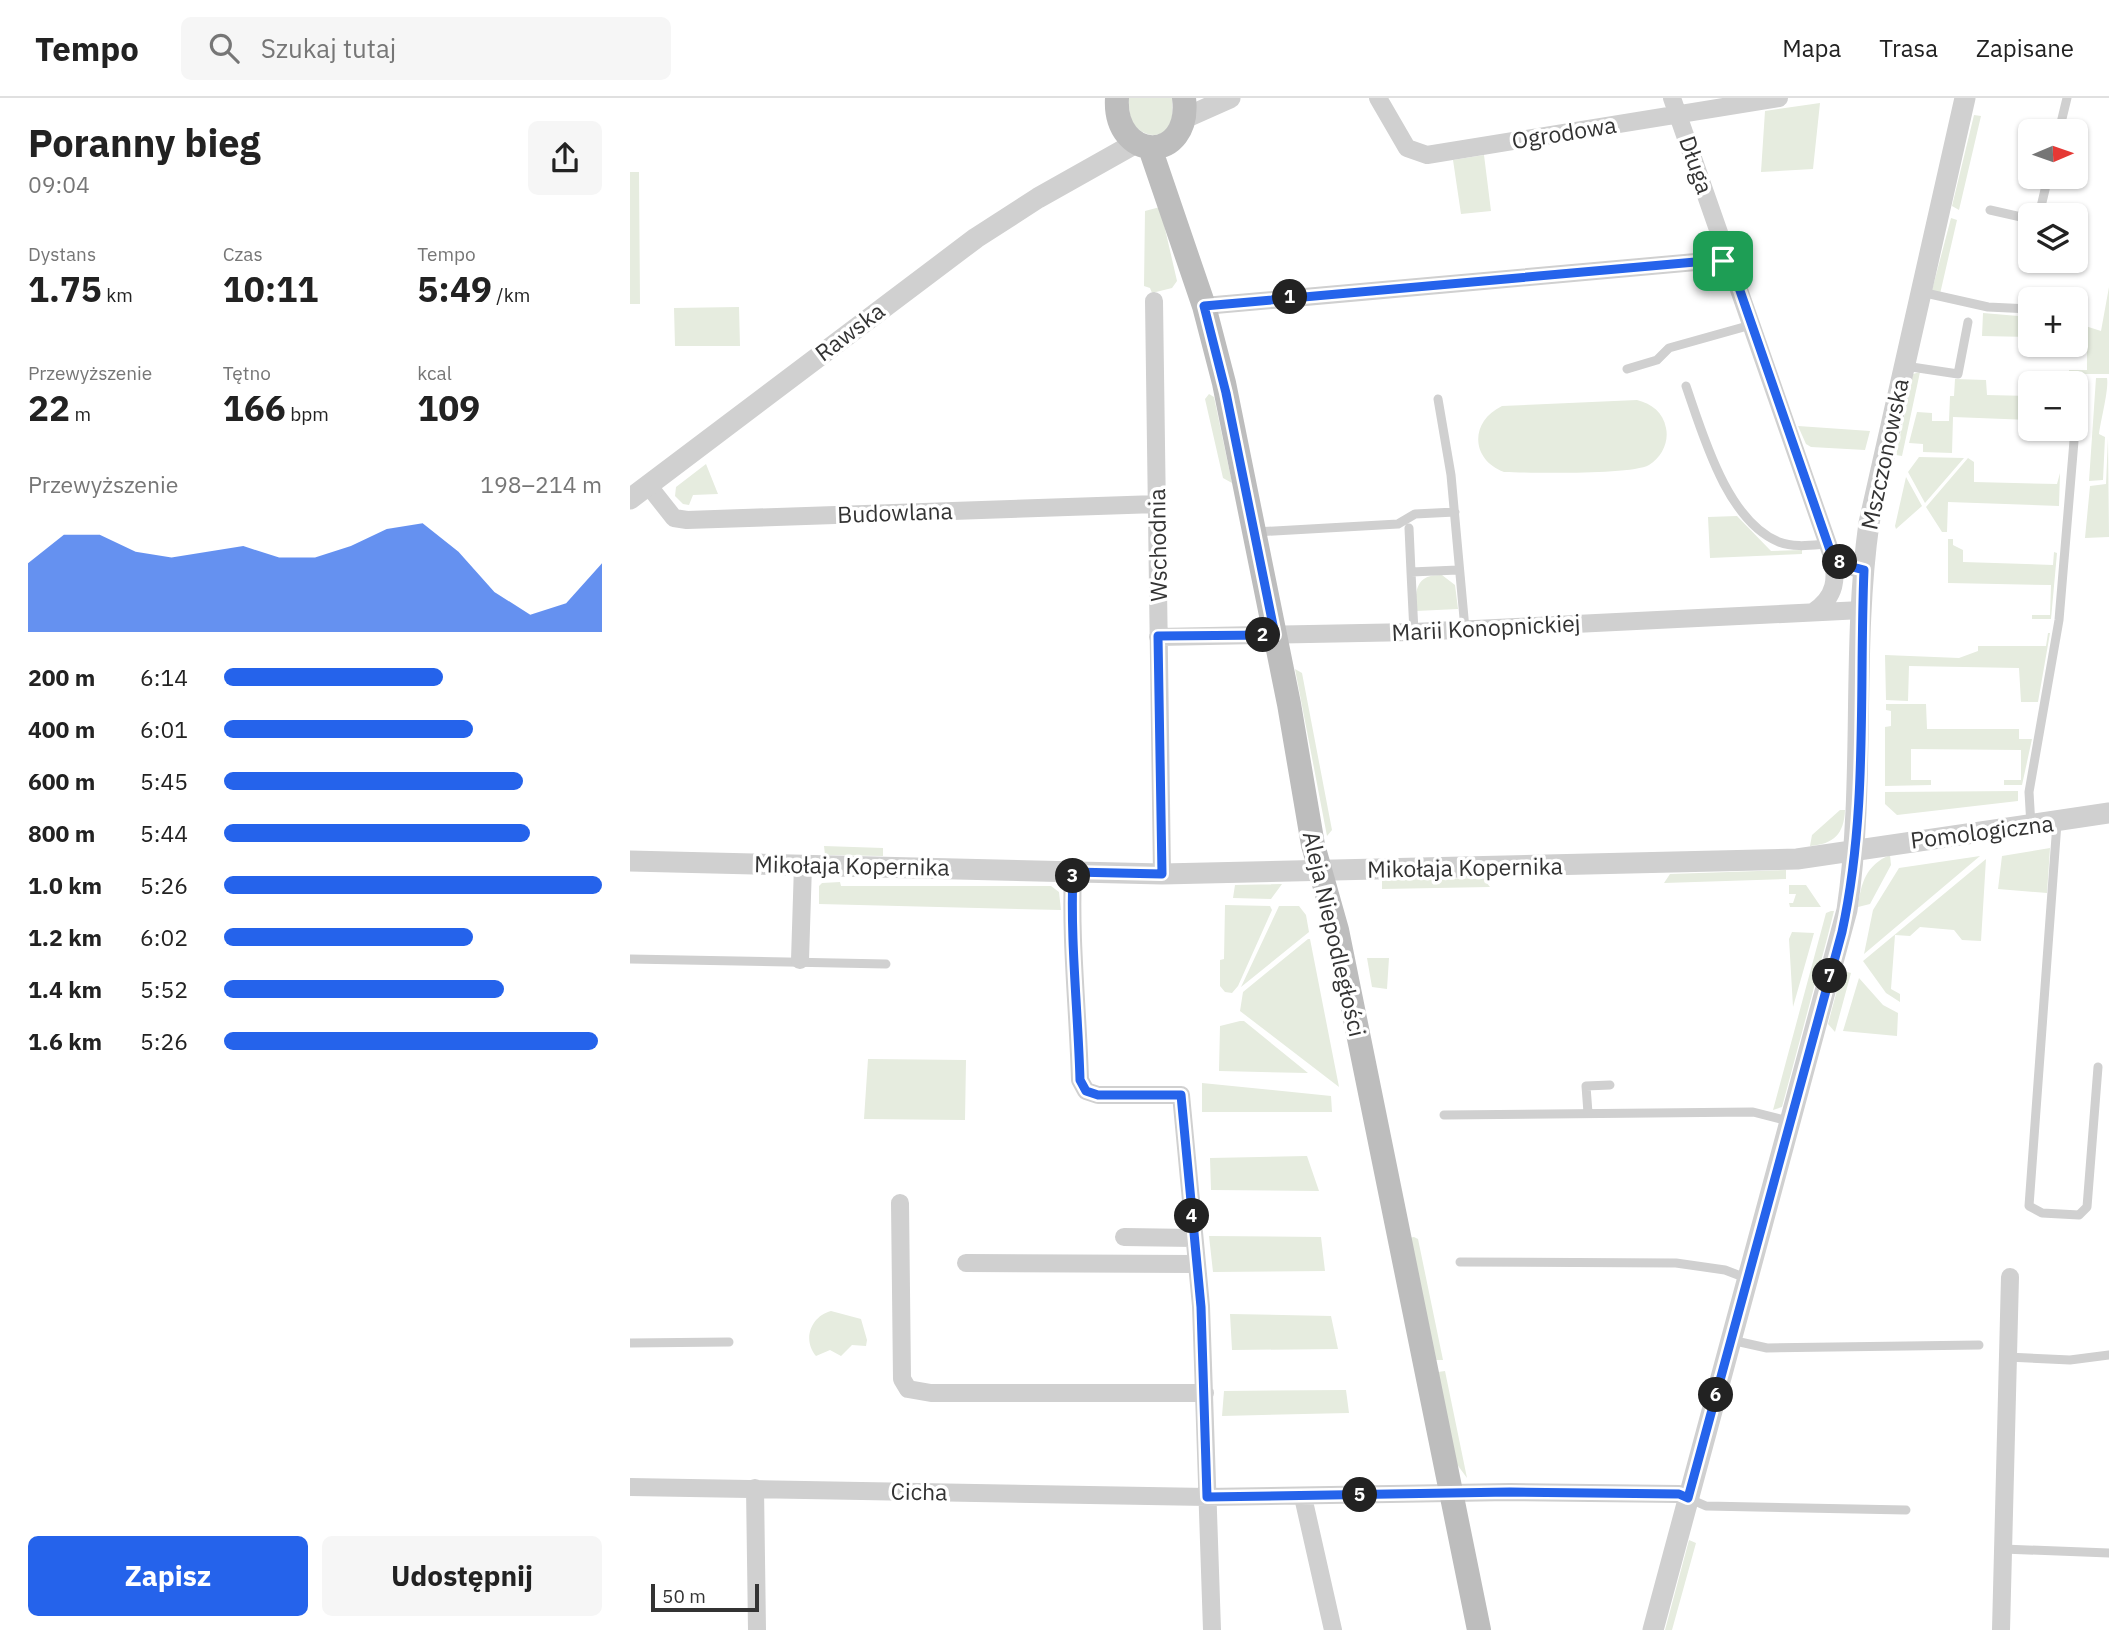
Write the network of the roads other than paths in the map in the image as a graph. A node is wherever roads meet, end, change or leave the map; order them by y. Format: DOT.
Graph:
graph roads {
  1 [pos="1117,98"];
  2 [pos="1230,98"];
  3 [pos="1378,98"];
  4 [pos="1779,98"];
  5 [pos="1965,98"];
  6 [pos="2067,98"];
  7 [pos="1675,106"];
  8 [pos="1185,108"];
  9 [pos="2062,119"];
  10 [pos="1144,140"];
  11 [pos="1990,210"];
  12 [pos="2018,216"];
  13 [pos="1729,259"];
  14 [pos="1921,292"];
  15 [pos="1154,301"];
  16 [pos="1204,306"];
  17 [pos="2018,308"];
  18 [pos="1968,322"];
  19 [pos="1751,325"];
  20 [pos="1904,366"];
  21 [pos="1627,369"];
  22 [pos="1685,386"];
  23 [pos="1438,399"];
  24 [pos="2074,441"];
  25 [pos="648,485"];
  26 [pos="630,499"];
  27 [pos="1157,504"];
  28 [pos="1455,512"];
  29 [pos="1409,528"];
  30 [pos="1255,532"];
  31 [pos="1830,548"];
  32 [pos="1458,570"];
  33 [pos="1864,570"];
  34 [pos="1411,572"];
  35 [pos="1862,610"];
  36 [pos="1813,612"];
  37 [pos="1465,629"];
  38 [pos="1414,632"];
  39 [pos="1275,635"];
  40 [pos="1158,636"];
  41 [pos="2109,813"];
  42 [pos="2057,823"];
  43 [pos="2031,827"];
  44 [pos="1855,852"];
  45 [pos="630,861"];
  46 [pos="803,865"];
  47 [pos="1321,870"];
  48 [pos="1073,872"];
  49 [pos="1162,874"];
  50 [pos="630,959"];
  51 [pos="800,960"];
  52 [pos="886,964"];
  53 [pos="2098,1067"];
  54 [pos="1610,1086"];
  55 [pos="1588,1114"];
  56 [pos="1444,1115"];
  57 [pos="1790,1122"];
  58 [pos="900,1203"];
  59 [pos="1124,1237"];
  60 [pos="1194,1238"];
  61 [pos="966,1262"];
  62 [pos="1460,1262"];
  63 [pos="1196,1264"];
  64 [pos="2010,1277"];
  65 [pos="1748,1279"];
  66 [pos="1731,1340"];
  67 [pos="729,1342"];
  68 [pos="630,1343"];
  69 [pos="1979,1345"];
  70 [pos="2109,1355"];
  71 [pos="2007,1357"];
  72 [pos="1205,1393"];
  73 [pos="630,1487"];
  74 [pos="755,1488"];
  75 [pos="1450,1494"];
  76 [pos="1303,1496"];
  77 [pos="1207,1497"];
  78 [pos="1688,1498"];
  79 [pos="1906,1510"];
  80 [pos="2001,1549"];
  81 [pos="2109,1553"];
  82 [pos="758,1630"];
  83 [pos="1212,1630"];
  84 [pos="1333,1630"];
  85 [pos="1479,1630"];
  86 [pos="1653,1630"];
  87 [pos="2001,1630"];
  1 -- 10 [label="main road, Aleja Niepodległości"];
  2 -- 8 [label="street"];
  3 -- 7 [label="street, Ogrodowa"];
  4 -- 7 [label="street, Ogrodowa"];
  5 -- 14 [label="street, Mszczonowska"];
  6 -- 9 [label="lane"];
  7 -- 13 [label="street, Długa"];
  8 -- 10 [label="main road"];
  10 -- 16 [label="main road, Aleja Niepodległości"];
  10 -- 25 [label="street, Rawska"];
  11 -- 12 [label="lane"];
  13 -- 16 [label="street"];
  13 -- 19 [label="street, Długa"];
  14 -- 17 [label="lane"];
  14 -- 20 [label="street, Mszczonowska"];
  15 -- 27 [label="street, Wschodnia"];
  16 -- 30 [label="main road, Aleja Niepodległości"];
  18 -- 20 [label="lane"];
  19 -- 21 [label="lane"];
  19 -- 31 [label="street, Długa"];
  20 -- 33 [label="street, Mszczonowska"];
  22 -- 31 [label="lane"];
  23 -- 28 [label="lane"];
  24 -- 43 [label="lane"];
  25 -- 26 [label="street, Rawska"];
  25 -- 27 [label="street, Budowlana"];
  27 -- 40 [label="street, Wschodnia"];
  28 -- 30 [label="lane"];
  28 -- 32 [label="lane"];
  29 -- 34 [label="lane"];
  30 -- 39 [label="main road, Aleja Niepodległości"];
  31 -- 33 [label="street"];
  31 -- 36 [label="street"];
  32 -- 34 [label="lane"];
  32 -- 37 [label="lane"];
  33 -- 35 [label="street, Mszczonowska"];
  34 -- 38 [label="lane"];
  35 -- 36 [label="street, Marii Konopnickiej"];
  35 -- 44 [label="street, Mszczonowska"];
  36 -- 37 [label="street, Marii Konopnickiej"];
  37 -- 38 [label="street, Marii Konopnickiej"];
  38 -- 39 [label="street, Marii Konopnickiej"];
  39 -- 40 [label="street, Marii Konopnickiej"];
  39 -- 47 [label="main road, Aleja Niepodległości"];
  40 -- 49 [label="street, Wschodnia"];
  41 -- 42 [label="street, Pomologiczna"];
  42 -- 43 [label="street, Pomologiczna"];
  42 -- 53 [label="lane"];
  43 -- 44 [label="street, Pomologiczna"];
  44 -- 47 [label="street, Mikołaja Kopernika"];
  44 -- 57 [label="street, Mszczonowska"];
  45 -- 46 [label="street, Mikołaja Kopernika"];
  46 -- 48 [label="street, Mikołaja Kopernika"];
  46 -- 51 [label="street"];
  47 -- 49 [label="street, Mikołaja Kopernika"];
  47 -- 75 [label="main road, Aleja Niepodległości"];
  48 -- 49 [label="street, Mikołaja Kopernika"];
  48 -- 60 [label="street"];
  50 -- 51 [label="lane"];
  51 -- 52 [label="lane"];
  54 -- 55 [label="lane"];
  55 -- 56 [label="lane"];
  55 -- 57 [label="lane"];
  57 -- 65 [label="street, Mszczonowska"];
  58 -- 72 [label="street"];
  59 -- 60 [label="street"];
  60 -- 63 [label="street"];
  61 -- 63 [label="street"];
  62 -- 65 [label="lane"];
  63 -- 72 [label="street"];
  64 -- 71 [label="street"];
  65 -- 66 [label="street, Mszczonowska"];
  66 -- 69 [label="lane"];
  66 -- 78 [label="street, Mszczonowska"];
  67 -- 68 [label="lane"];
  70 -- 71 [label="lane"];
  71 -- 80 [label="street"];
  72 -- 77 [label="street"];
  73 -- 74 [label="street, Cicha"];
  74 -- 77 [label="street, Cicha"];
  74 -- 82 [label="street"];
  75 -- 76 [label="street, Cicha"];
  75 -- 78 [label="street, Cicha"];
  75 -- 85 [label="main road, Aleja Niepodległości"];
  76 -- 77 [label="street, Cicha"];
  76 -- 84 [label="street"];
  77 -- 83 [label="street"];
  78 -- 79 [label="lane"];
  78 -- 86 [label="street, Mszczonowska"];
  80 -- 81 [label="lane"];
  80 -- 87 [label="street"];
}
